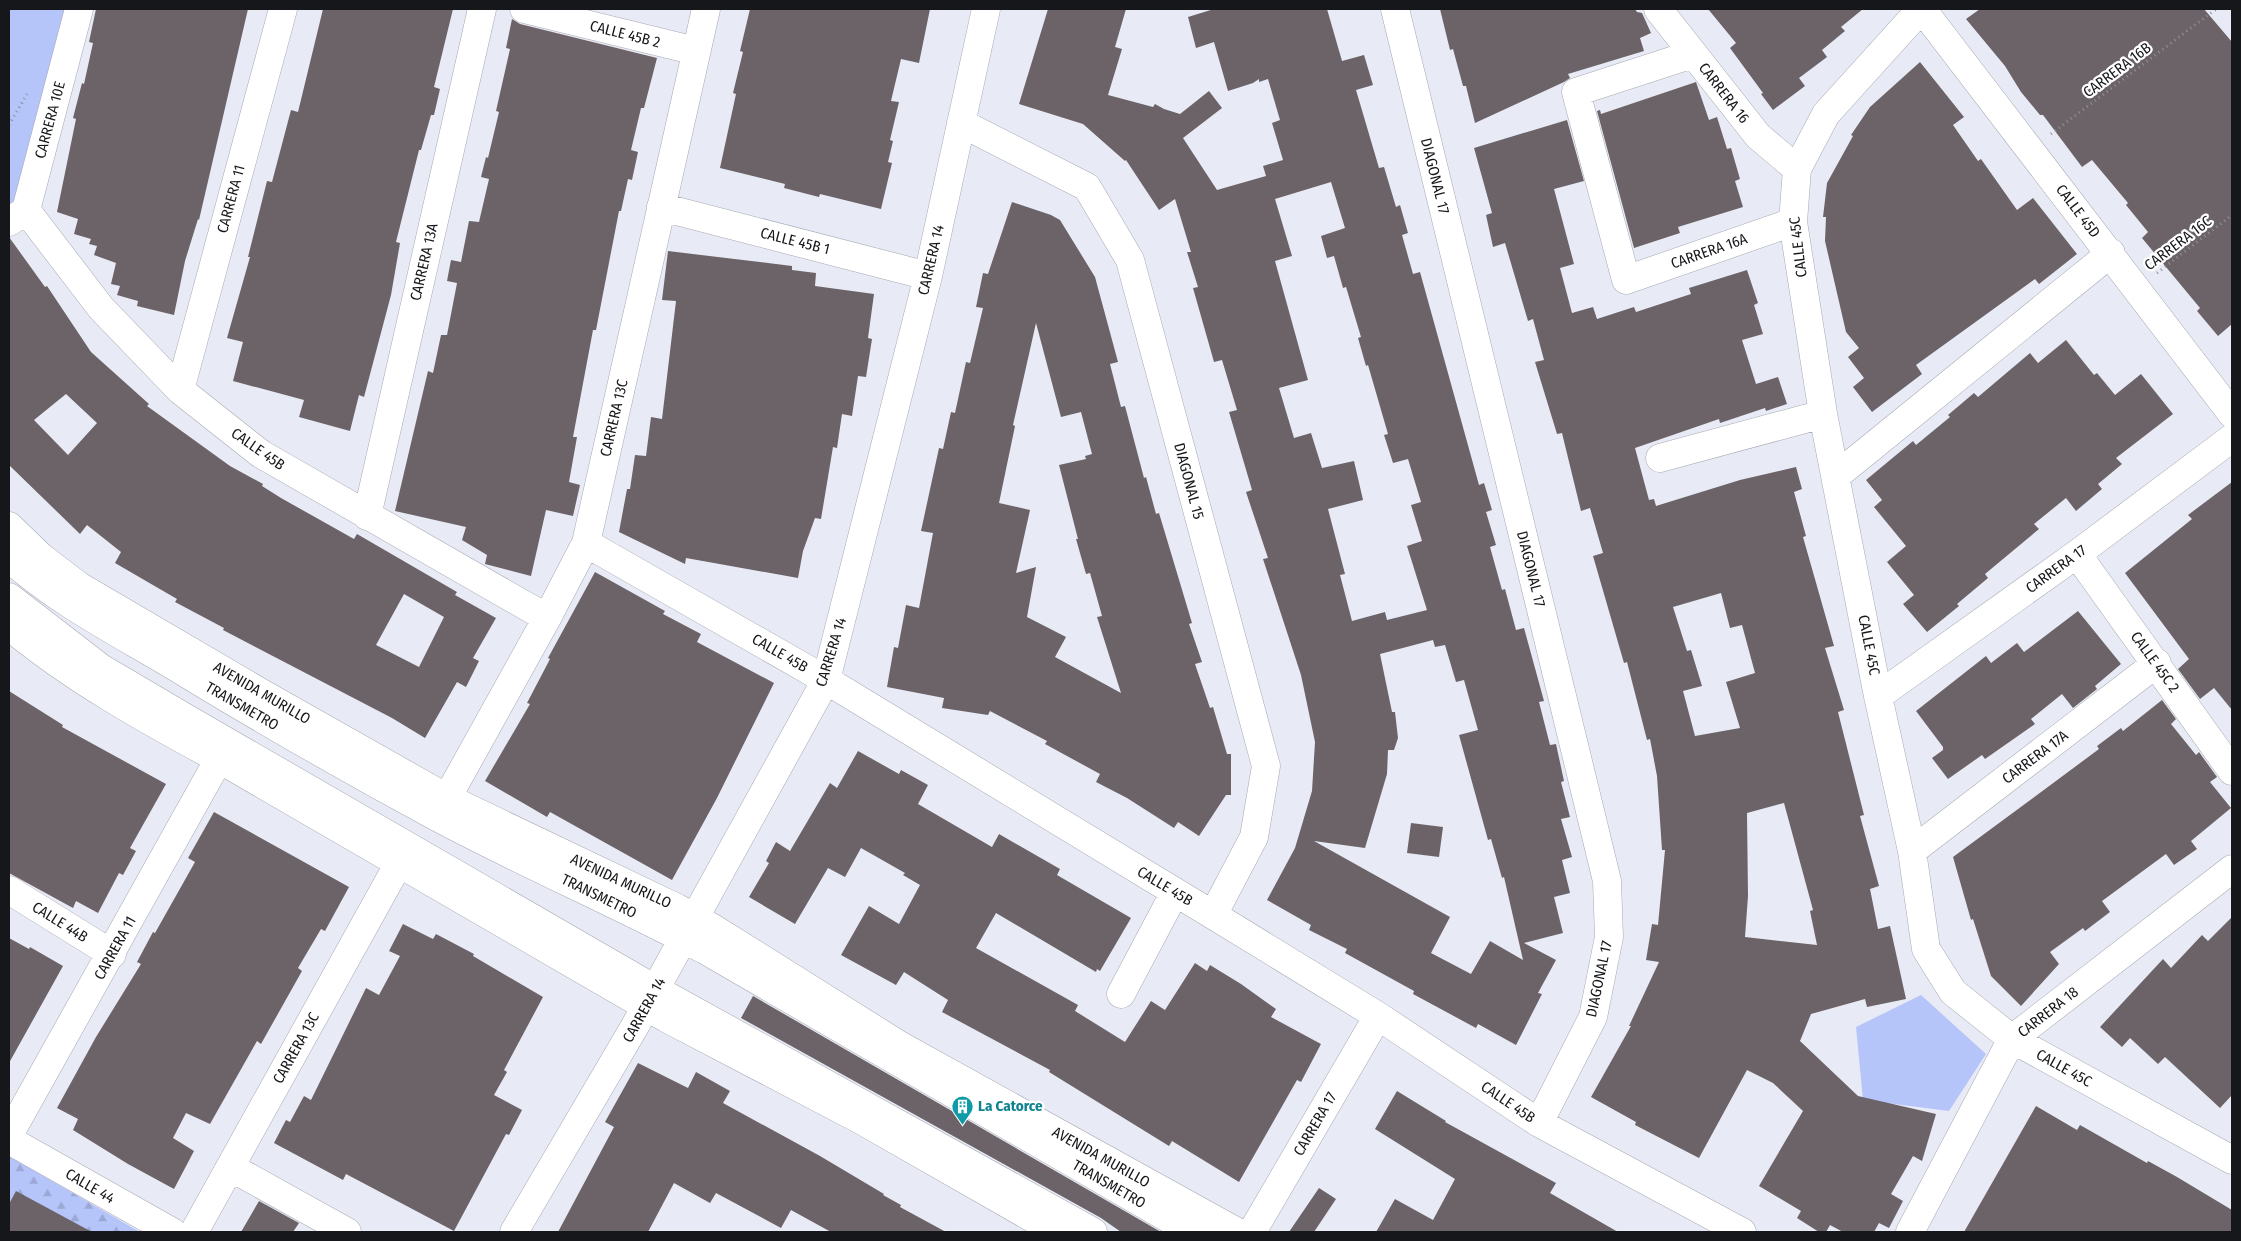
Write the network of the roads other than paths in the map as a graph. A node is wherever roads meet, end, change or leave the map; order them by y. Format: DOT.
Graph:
graph roads {
  1 [pos="78,9"];
  2 [pos="283,9"];
  3 [pos="482,9"];
  4 [pos="524,9"];
  5 [pos="706,9"];
  6 [pos="986,9"];
  7 [pos="1395,9"];
  8 [pos="1658,9"];
  9 [pos="1922,9"];
  10 [pos="696,52"];
  11 [pos="1693,54"];
  12 [pos="961,123"];
  13 [pos="1797,169"];
  14 [pos="661,207"];
  15 [pos="18,216"];
  16 [pos="1793,222"];
  17 [pos="2110,253"];
  18 [pos="928,276"];
  19 [pos="180,390"];
  20 [pos="1823,414"];
  21 [pos="2232,414"];
  22 [pos="2232,438"];
  23 [pos="1660,458"];
  24 [pos="1836,476"];
  25 [pos="367,516"];
  26 [pos="9,526"];
  27 [pos="586,543"];
  28 [pos="2077,554"];
  29 [pos="9,558"];
  30 [pos="9,597"];
  31 [pos="547,618"];
  32 [pos="9,626"];
  33 [pos="2157,663"];
  34 [pos="826,680"];
  35 [pos="1878,696"];
  36 [pos="220,759"];
  37 [pos="2232,771"];
  38 [pos="446,798"];
  39 [pos="1912,851"];
  40 [pos="399,863"];
  41 [pos="2232,869"];
  42 [pos="9,890"];
  43 [pos="1175,892"];
  44 [pos="1213,915"];
  45 [pos="690,929"];
  46 [pos="112,954"];
  47 [pos="1121,994"];
  48 [pos="651,998"];
  49 [pos="1378,1016"];
  50 [pos="2012,1039"];
  51 [pos="1539,1123"];
  52 [pos="9,1135"];
  53 [pos="9,1140"];
  54 [pos="2232,1160"];
  55 [pos="230,1167"];
  56 [pos="172,1232"];
  57 [pos="194,1232"];
  58 [pos="346,1232"];
  59 [pos="514,1232"];
  60 [pos="1057,1232"];
  61 [pos="1093,1232"];
  62 [pos="1192,1232"];
  63 [pos="1236,1232"];
  64 [pos="1252,1232"];
  65 [pos="1742,1232"];
  66 [pos="1910,1232"];
  1 -- 15 [label="street, CARRERA 10E"];
  2 -- 19 [label="street, CARRERA 11"];
  3 -- 25 [label="street, CARRERA 13A"];
  4 -- 10 [label="street, CALLE 45B 2"];
  5 -- 10 [label="street, CARRERA 13C"];
  6 -- 12 [label="street, CARRERA 14"];
  7 -- 51 [label="street, DIAGONAL 17"];
  8 -- 11 [label="street, CARRERA 16"];
  9 -- 13 [label="street, CALLE 45C"];
  9 -- 17 [label="street, CALLE 45D"];
  10 -- 14 [label="street, CARRERA 13C"];
  11 -- 13 [label="street, CARRERA 16"];
  11 -- 16 [label="street, CARRERA 16A"];
  12 -- 18 [label="street, CARRERA 14"];
  12 -- 44 [label="street, DIAGONAL 15"];
  13 -- 16 [label="street, CALLE 45C"];
  14 -- 18 [label="street, CALLE 45B 1"];
  14 -- 27 [label="street, CARRERA 13C"];
  15 -- 19 [label="street, CALLE 45B"];
  16 -- 20 [label="street, CALLE 45C"];
  17 -- 21 [label="street, CALLE 45D"];
  17 -- 24 [label="street"];
  18 -- 34 [label="street, CARRERA 14"];
  19 -- 25 [label="street, CALLE 45B"];
  20 -- 23 [label="street"];
  20 -- 24 [label="street, CALLE 45C"];
  22 -- 28 [label="street, CARRERA 17"];
  24 -- 35 [label="street, CALLE 45C"];
  25 -- 31 [label="street, CALLE 45B"];
  26 -- 38 [label="street, AVENIDA MURILLO"];
  27 -- 31 [label="street, CARRERA 13C"];
  27 -- 34 [label="street, CALLE 45B"];
  28 -- 33 [label="street, CALLE 45C 2"];
  28 -- 35 [label="street, CARRERA 17"];
  29 -- 45 [label="street, TRANSMETRO"];
  30 -- 48 [label="street"];
  31 -- 38 [label="street, CARRERA 13C"];
  32 -- 36 [label="street"];
  33 -- 37 [label="street, CALLE 45C 2"];
  33 -- 39 [label="street, CARRERA 17A"];
  34 -- 43 [label="street, CALLE 45B"];
  34 -- 45 [label="street, CARRERA 14"];
  35 -- 39 [label="street, CALLE 45C"];
  36 -- 40 [label="street"];
  36 -- 46 [label="street, CARRERA 11"];
  38 -- 45 [label="street, AVENIDA MURILLO"];
  39 -- 50 [label="street, CALLE 45C"];
  40 -- 48 [label="street"];
  40 -- 55 [label="street, CARRERA 13C"];
  41 -- 50 [label="street, CARRERA 18"];
  42 -- 46 [label="street, CALLE 44B"];
  43 -- 44 [label="street, CALLE 45B"];
  43 -- 47 [label="street"];
  44 -- 49 [label="street, CALLE 45B"];
  45 -- 48 [label="street, CARRERA 14"];
  45 -- 62 [label="street, TRANSMETRO"];
  45 -- 63 [label="street, AVENIDA MURILLO"];
  46 -- 52 [label="street, CARRERA 11"];
  48 -- 59 [label="street, CARRERA 14"];
  48 -- 60 [label="street"];
  48 -- 61 [label="street"];
  49 -- 51 [label="street, CALLE 45B"];
  49 -- 64 [label="street, CARRERA 17"];
  50 -- 54 [label="street, CALLE 45C"];
  50 -- 66 [label="street, CARRERA 18"];
  51 -- 65 [label="street, CALLE 45B"];
  53 -- 56 [label="street, CALLE 44"];
  55 -- 57 [label="street, CARRERA 13C"];
  55 -- 58 [label="street"];
}
